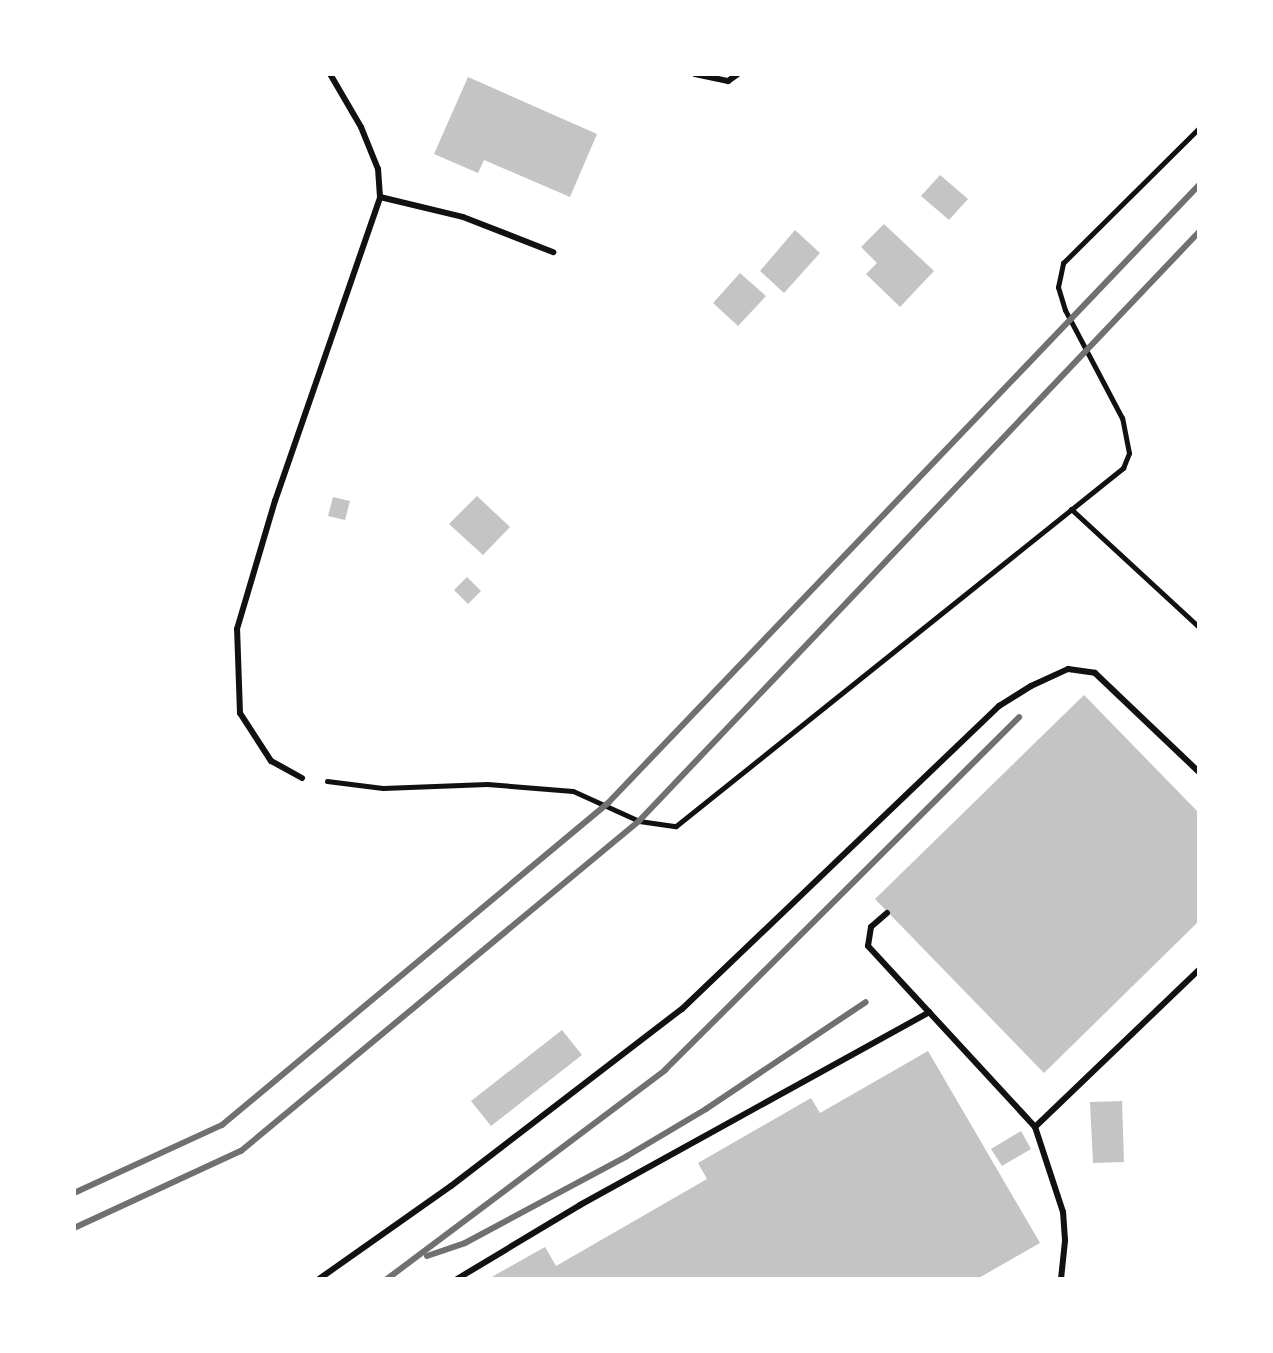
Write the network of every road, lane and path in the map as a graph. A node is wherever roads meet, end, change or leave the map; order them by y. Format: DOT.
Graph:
graph roads {
  1 [pos="330,74"];
  2 [pos="695,74"];
  3 [pos="738,74"];
  4 [pos="1199,128"];
  5 [pos="380,197"];
  6 [pos="553,252"];
  7 [pos="1071,509"];
  8 [pos="1199,627"];
  9 [pos="1199,772"];
  10 [pos="302,778"];
  11 [pos="887,913"];
  12 [pos="1199,970"];
  13 [pos="929,1012"];
  14 [pos="1035,1127"];
  15 [pos="319,1279"];
  16 [pos="457,1279"];
  17 [pos="1061,1279"];
  1 -- 5 [label="lane"];
  2 -- 3 [label="lane"];
  4 -- 7 [label="path"];
  5 -- 6 [label="lane"];
  5 -- 10 [label="lane"];
  7 -- 8 [label="path"];
  7 -- 10 [label="path"];
  9 -- 15 [label="lane"];
  11 -- 13 [label="lane"];
  12 -- 14 [label="lane"];
  13 -- 14 [label="lane"];
  13 -- 16 [label="lane"];
  14 -- 17 [label="lane"];
}
